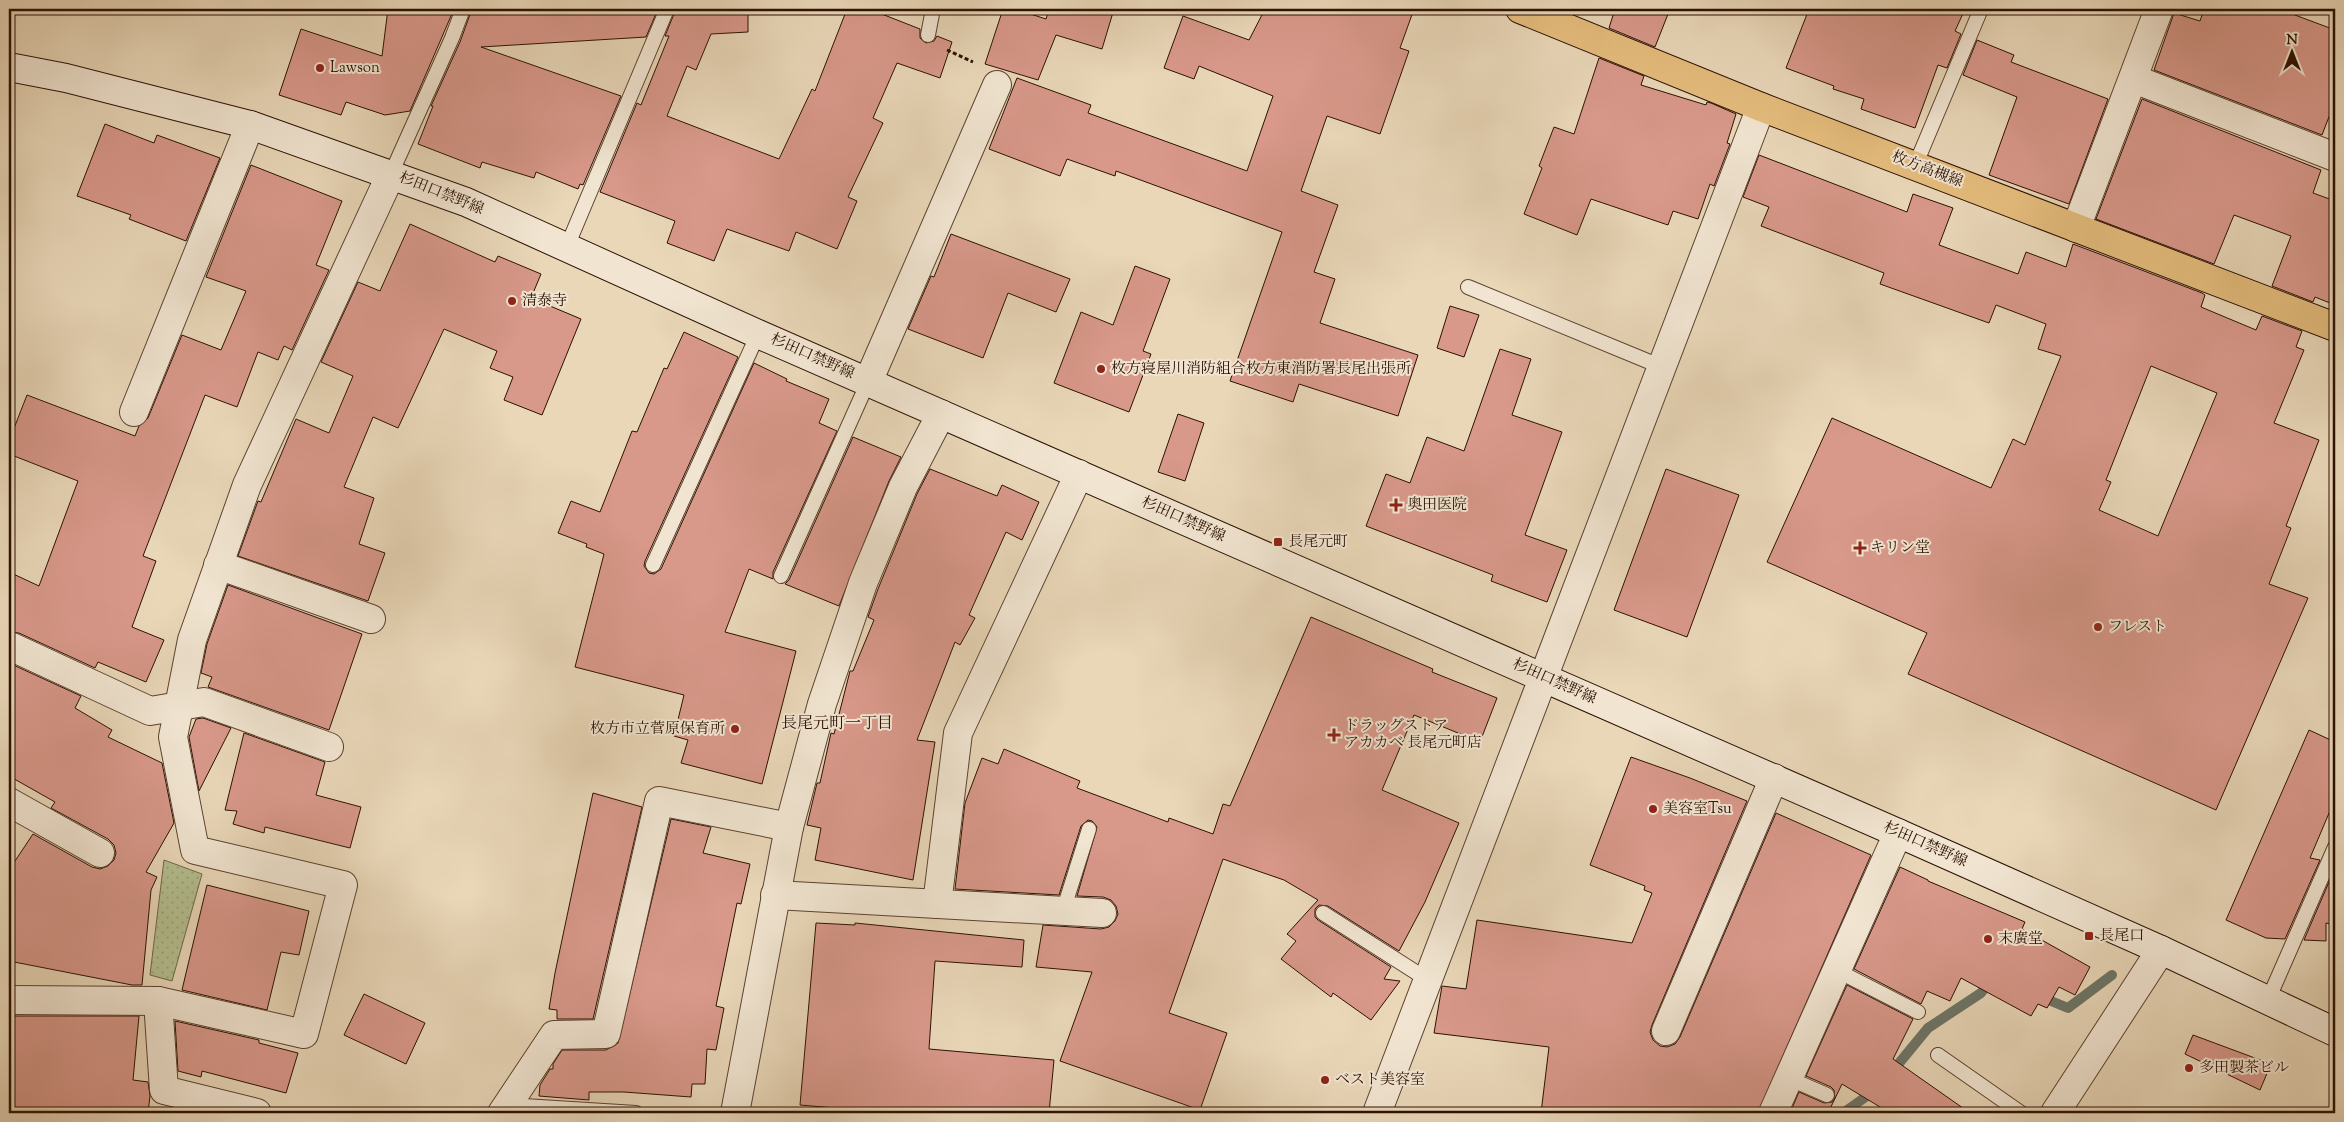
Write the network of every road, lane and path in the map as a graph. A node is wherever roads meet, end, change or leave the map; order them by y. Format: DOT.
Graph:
graph roads {
  1 [pos="463,9"];
  2 [pos="667,9"];
  3 [pos="934,9"];
  4 [pos="1520,9"];
  5 [pos="1980,9"];
  6 [pos="2159,9"];
  7 [pos="928,35"];
  8 [pos="9,68"];
  9 [pos="2134,79"];
  10 [pos="997,85"];
  11 [pos="1761,107"];
  12 [pos="250,125"];
  13 [pos="2335,157"];
  14 [pos="1915,166"];
  15 [pos="391,174"];
  16 [pos="2076,228"];
  17 [pos="566,250"];
  18 [pos="1468,286"];
  19 [pos="2335,327"];
  20 [pos="758,334"];
  21 [pos="1662,366"];
  22 [pos="868,382"];
  23 [pos="134,412"];
  24 [pos="942,414"];
  25 [pos="1079,474"];
  26 [pos="218,565"];
  27 [pos="653,565"];
  28 [pos="781,576"];
  29 [pos="371,619"];
  30 [pos="12,647"];
  31 [pos="1544,678"];
  32 [pos="179,707"];
  33 [pos="329,747"];
  34 [pos="1774,778"];
  35 [pos="9,802"];
  36 [pos="789,827"];
  37 [pos="1090,829"];
  38 [pos="1898,832"];
  39 [pos="2335,847"];
  40 [pos="100,852"];
  41 [pos="775,895"];
  42 [pos="937,904"];
  43 [pos="1063,911"];
  44 [pos="1102,912"];
  45 [pos="1323,912"];
  46 [pos="2161,950"];
  47 [pos="1836,970"];
  48 [pos="1428,980"];
  49 [pos="9,1000"];
  50 [pos="2268,1000"];
  51 [pos="158,1001"];
  52 [pos="1918,1012"];
  53 [pos="1666,1031"];
  54 [pos="2335,1032"];
  55 [pos="1938,1056"];
  56 [pos="1788,1078"];
  57 [pos="1827,1095"];
  58 [pos="505,1109"];
  59 [pos="258,1113"];
  60 [pos="636,1113"];
  61 [pos="735,1113"];
  62 [pos="1377,1113"];
  63 [pos="1772,1113"];
  64 [pos="2021,1113"];
  65 [pos="2055,1113"];
  1 -- 15 [label="lane"];
  2 -- 17 [label="lane"];
  3 -- 7 [label="lane"];
  4 -- 11 [label="main road, 枚方高槻線"];
  5 -- 14 [label="lane"];
  6 -- 9 [label="street"];
  7 -- 10 [label="path"];
  8 -- 12 [label="street, 杉田口禁野線"];
  9 -- 13 [label="street"];
  9 -- 16 [label="street"];
  10 -- 22 [label="street"];
  11 -- 14 [label="main road, 枚方高槻線"];
  11 -- 21 [label="street"];
  12 -- 15 [label="street, 杉田口禁野線"];
  12 -- 23 [label="street"];
  14 -- 16 [label="main road, 枚方高槻線"];
  15 -- 17 [label="street, 杉田口禁野線"];
  15 -- 26 [label="street"];
  16 -- 19 [label="main road, 枚方高槻線"];
  17 -- 20 [label="street, 杉田口禁野線"];
  18 -- 21 [label="lane"];
  20 -- 22 [label="street, 杉田口禁野線"];
  20 -- 27 [label="lane"];
  21 -- 31 [label="street"];
  22 -- 24 [label="street, 杉田口禁野線"];
  22 -- 28 [label="lane"];
  24 -- 25 [label="street, 杉田口禁野線"];
  24 -- 36 [label="street"];
  25 -- 31 [label="street, 杉田口禁野線"];
  25 -- 42 [label="street"];
  26 -- 29 [label="street"];
  26 -- 32 [label="street"];
  30 -- 32 [label="street"];
  31 -- 34 [label="street, 杉田口禁野線"];
  31 -- 48 [label="street"];
  32 -- 33 [label="street"];
  32 -- 51 [label="street"];
  34 -- 38 [label="street, 杉田口禁野線"];
  34 -- 53 [label="street"];
  35 -- 40 [label="street"];
  36 -- 41 [label="street"];
  36 -- 58 [label="street"];
  37 -- 43 [label="lane"];
  38 -- 46 [label="street, 杉田口禁野線"];
  38 -- 47 [label="street"];
  39 -- 50 [label="lane"];
  41 -- 42 [label="street"];
  41 -- 61 [label="street"];
  42 -- 43 [label="street"];
  43 -- 44 [label="street"];
  45 -- 48 [label="lane"];
  46 -- 50 [label="street, 杉田口禁野線"];
  46 -- 65 [label="street"];
  47 -- 52 [label="lane"];
  47 -- 56 [label="street"];
  48 -- 62 [label="street"];
  49 -- 51 [label="street"];
  50 -- 54 [label="street, 杉田口禁野線"];
  51 -- 59 [label="street"];
  55 -- 64 [label="lane"];
  56 -- 57 [label="lane"];
  56 -- 63 [label="street"];
  58 -- 60 [label="lane"];
}
